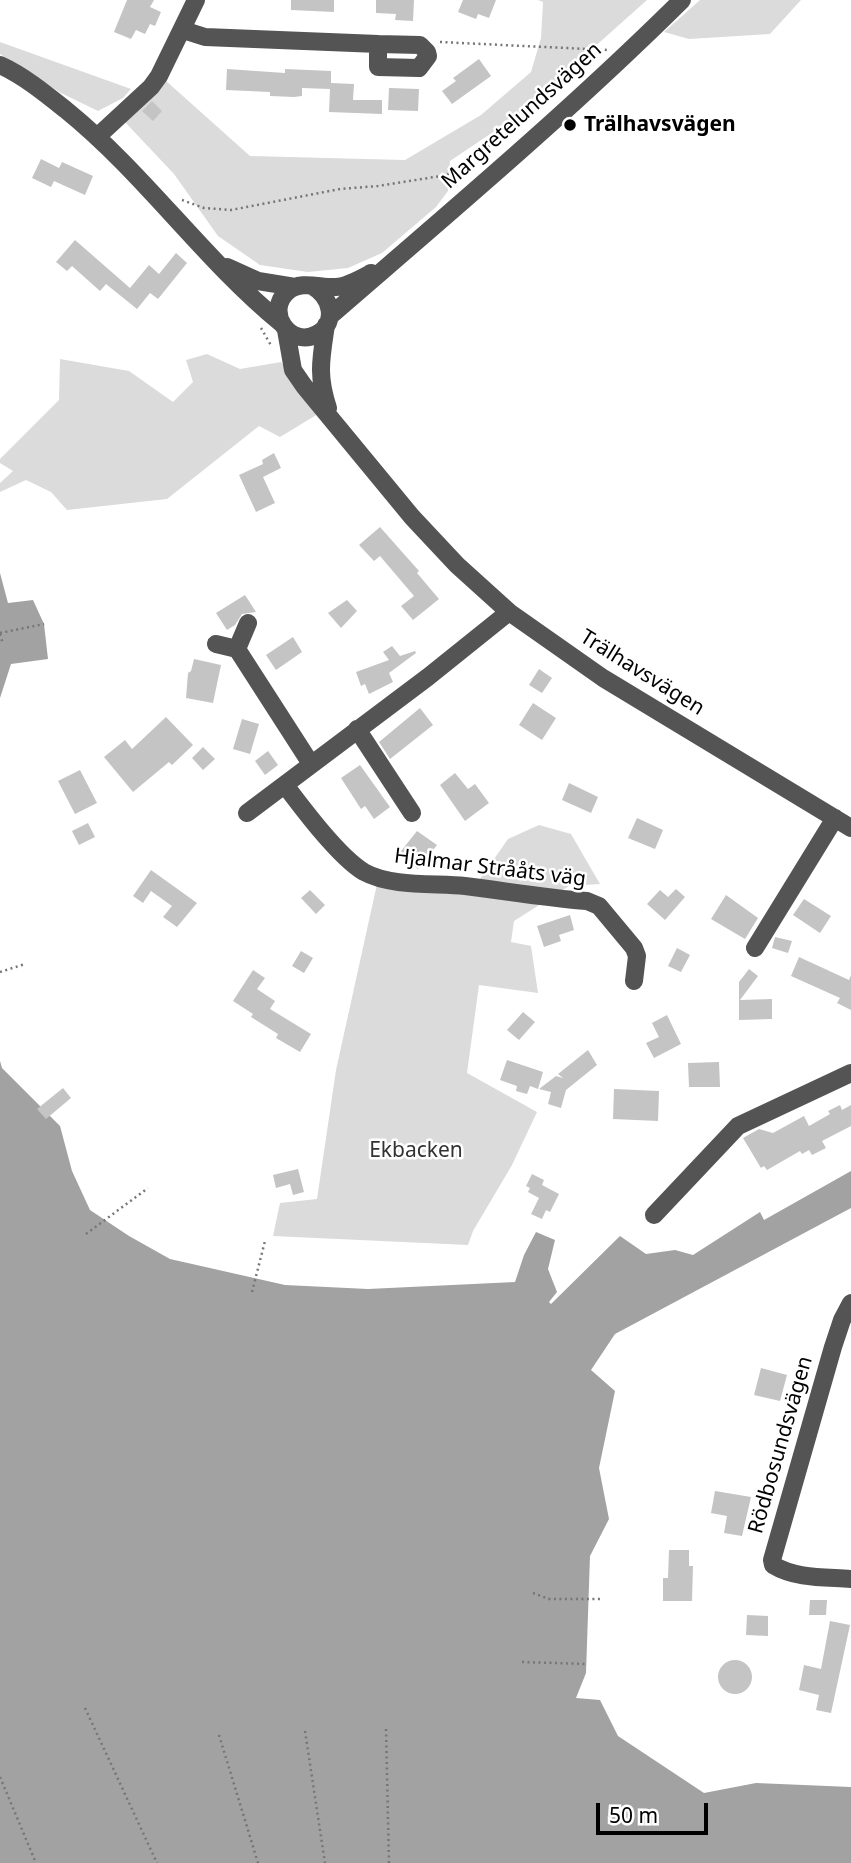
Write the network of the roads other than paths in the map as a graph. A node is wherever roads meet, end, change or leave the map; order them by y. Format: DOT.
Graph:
graph roads {
  1 [pos="196,0"];
  2 [pos="682,0"];
  3 [pos="183,30"];
  4 [pos="424,47"];
  5 [pos="0,65"];
  6 [pos="97,136"];
  7 [pos="215,261"];
  8 [pos="390,264"];
  9 [pos="304,287"];
  10 [pos="328,321"];
  11 [pos="283,326"];
  12 [pos="331,418"];
  13 [pos="509,612"];
  14 [pos="248,623"];
  15 [pos="216,644"];
  16 [pos="237,649"];
  17 [pos="357,729"];
  18 [pos="311,764"];
  19 [pos="285,785"];
  20 [pos="247,813"];
  21 [pos="412,813"];
  22 [pos="843,823"];
  23 [pos="755,948"];
  24 [pos="634,981"];
  25 [pos="851,1073"];
  26 [pos="654,1215"];
  27 [pos="851,1303"];
  28 [pos="851,1578"];
  1 -- 3 [label="street"];
  2 -- 8 [label="street, Margretelundsvägen"];
  3 -- 4 [label="street"];
  3 -- 6 [label="street"];
  5 -- 6 [label="street, Margretelundsvägen"];
  6 -- 7 [label="street, Margretelundsvägen"];
  7 -- 9 [label="street, Margretelundsvägen"];
  7 -- 11 [label="street, Margretelundsvägen"];
  8 -- 9 [label="street, Margretelundsvägen"];
  8 -- 10 [label="street, Margretelundsvägen"];
  9 -- 10 [label="street"];
  9 -- 11 [label="street"];
  10 -- 11 [label="street"];
  10 -- 12 [label="street, Trälhavsvägen"];
  11 -- 12 [label="street, Trälhavsvägen"];
  12 -- 13 [label="street, Trälhavsvägen"];
  13 -- 17 [label="street"];
  13 -- 22 [label="street, Trälhavsvägen"];
  14 -- 16 [label="street"];
  15 -- 16 [label="street"];
  16 -- 18 [label="street"];
  17 -- 18 [label="street"];
  17 -- 21 [label="street"];
  18 -- 19 [label="street"];
  19 -- 20 [label="street"];
  19 -- 24 [label="street, Hjalmar Strååts väg"];
  22 -- 23 [label="street, Trälhavsvägen"];
  25 -- 26 [label="street"];
  27 -- 28 [label="street, Rödbosundsvägen"];
}
